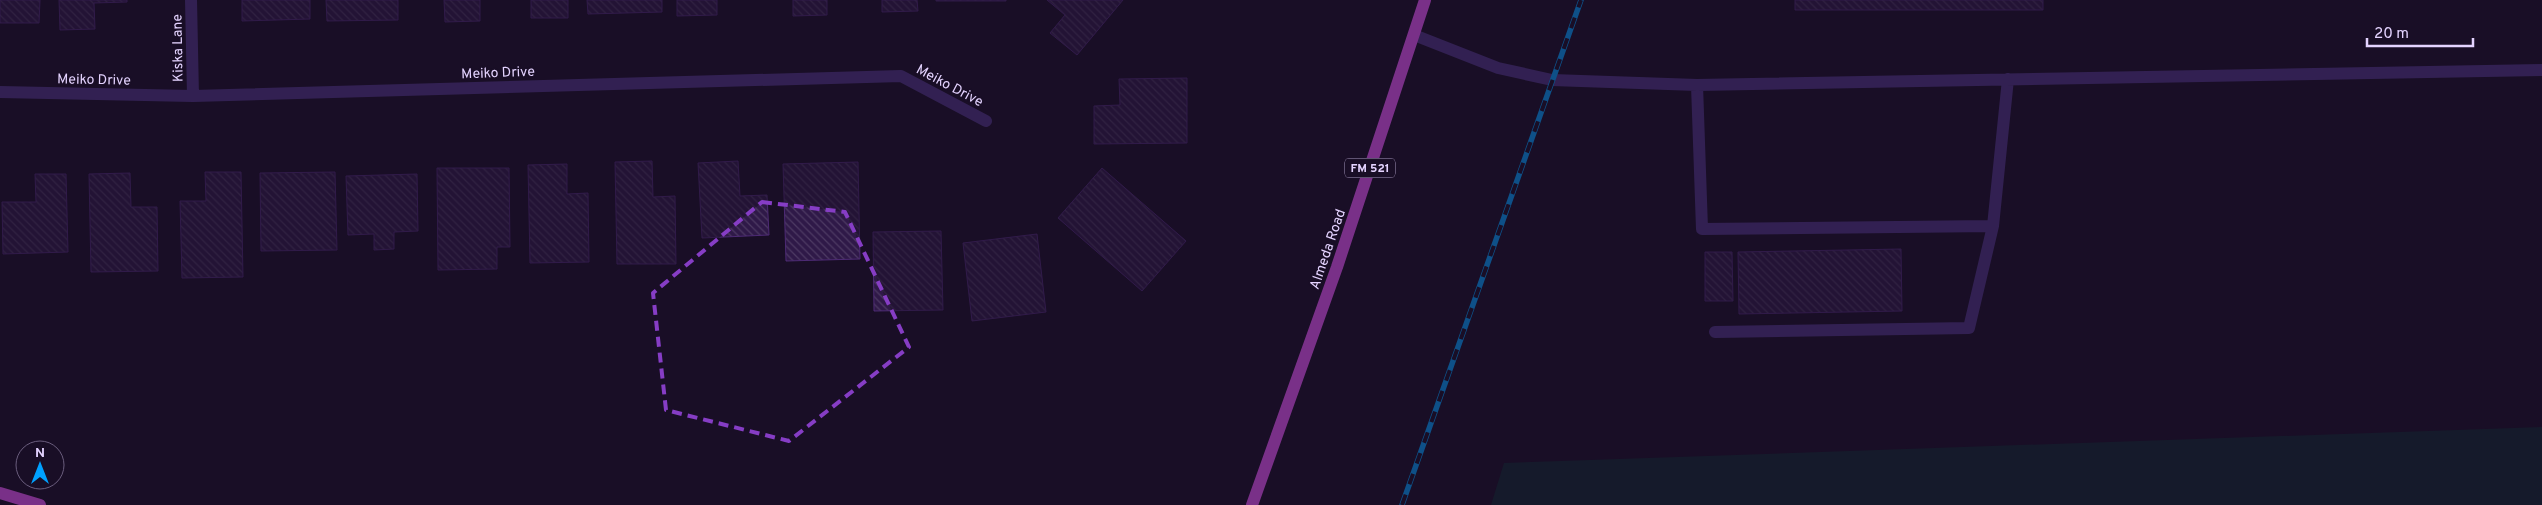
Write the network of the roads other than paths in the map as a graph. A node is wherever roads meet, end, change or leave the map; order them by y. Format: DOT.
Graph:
graph roads {
  1 [pos="191,0"];
  2 [pos="1425,0"];
  3 [pos="1414,35"];
  4 [pos="2542,70"];
  5 [pos="2008,79"];
  6 [pos="1697,85"];
  7 [pos="0,92"];
  8 [pos="193,96"];
  9 [pos="986,121"];
  10 [pos="1993,226"];
  11 [pos="1715,332"];
  12 [pos="0,494"];
  13 [pos="40,505"];
  14 [pos="1252,505"];
  1 -- 8 [label="street, Kiska Lane"];
  2 -- 3 [label="main road, Almeda Road / FM 521"];
  3 -- 6 [label="street"];
  3 -- 14 [label="main road, Almeda Road / FM 521"];
  4 -- 5 [label="street"];
  5 -- 6 [label="street"];
  5 -- 10 [label="street"];
  6 -- 10 [label="street"];
  7 -- 8 [label="street, Meiko Drive"];
  8 -- 9 [label="street, Meiko Drive"];
  10 -- 11 [label="street"];
  12 -- 13 [label="main road"];
}
